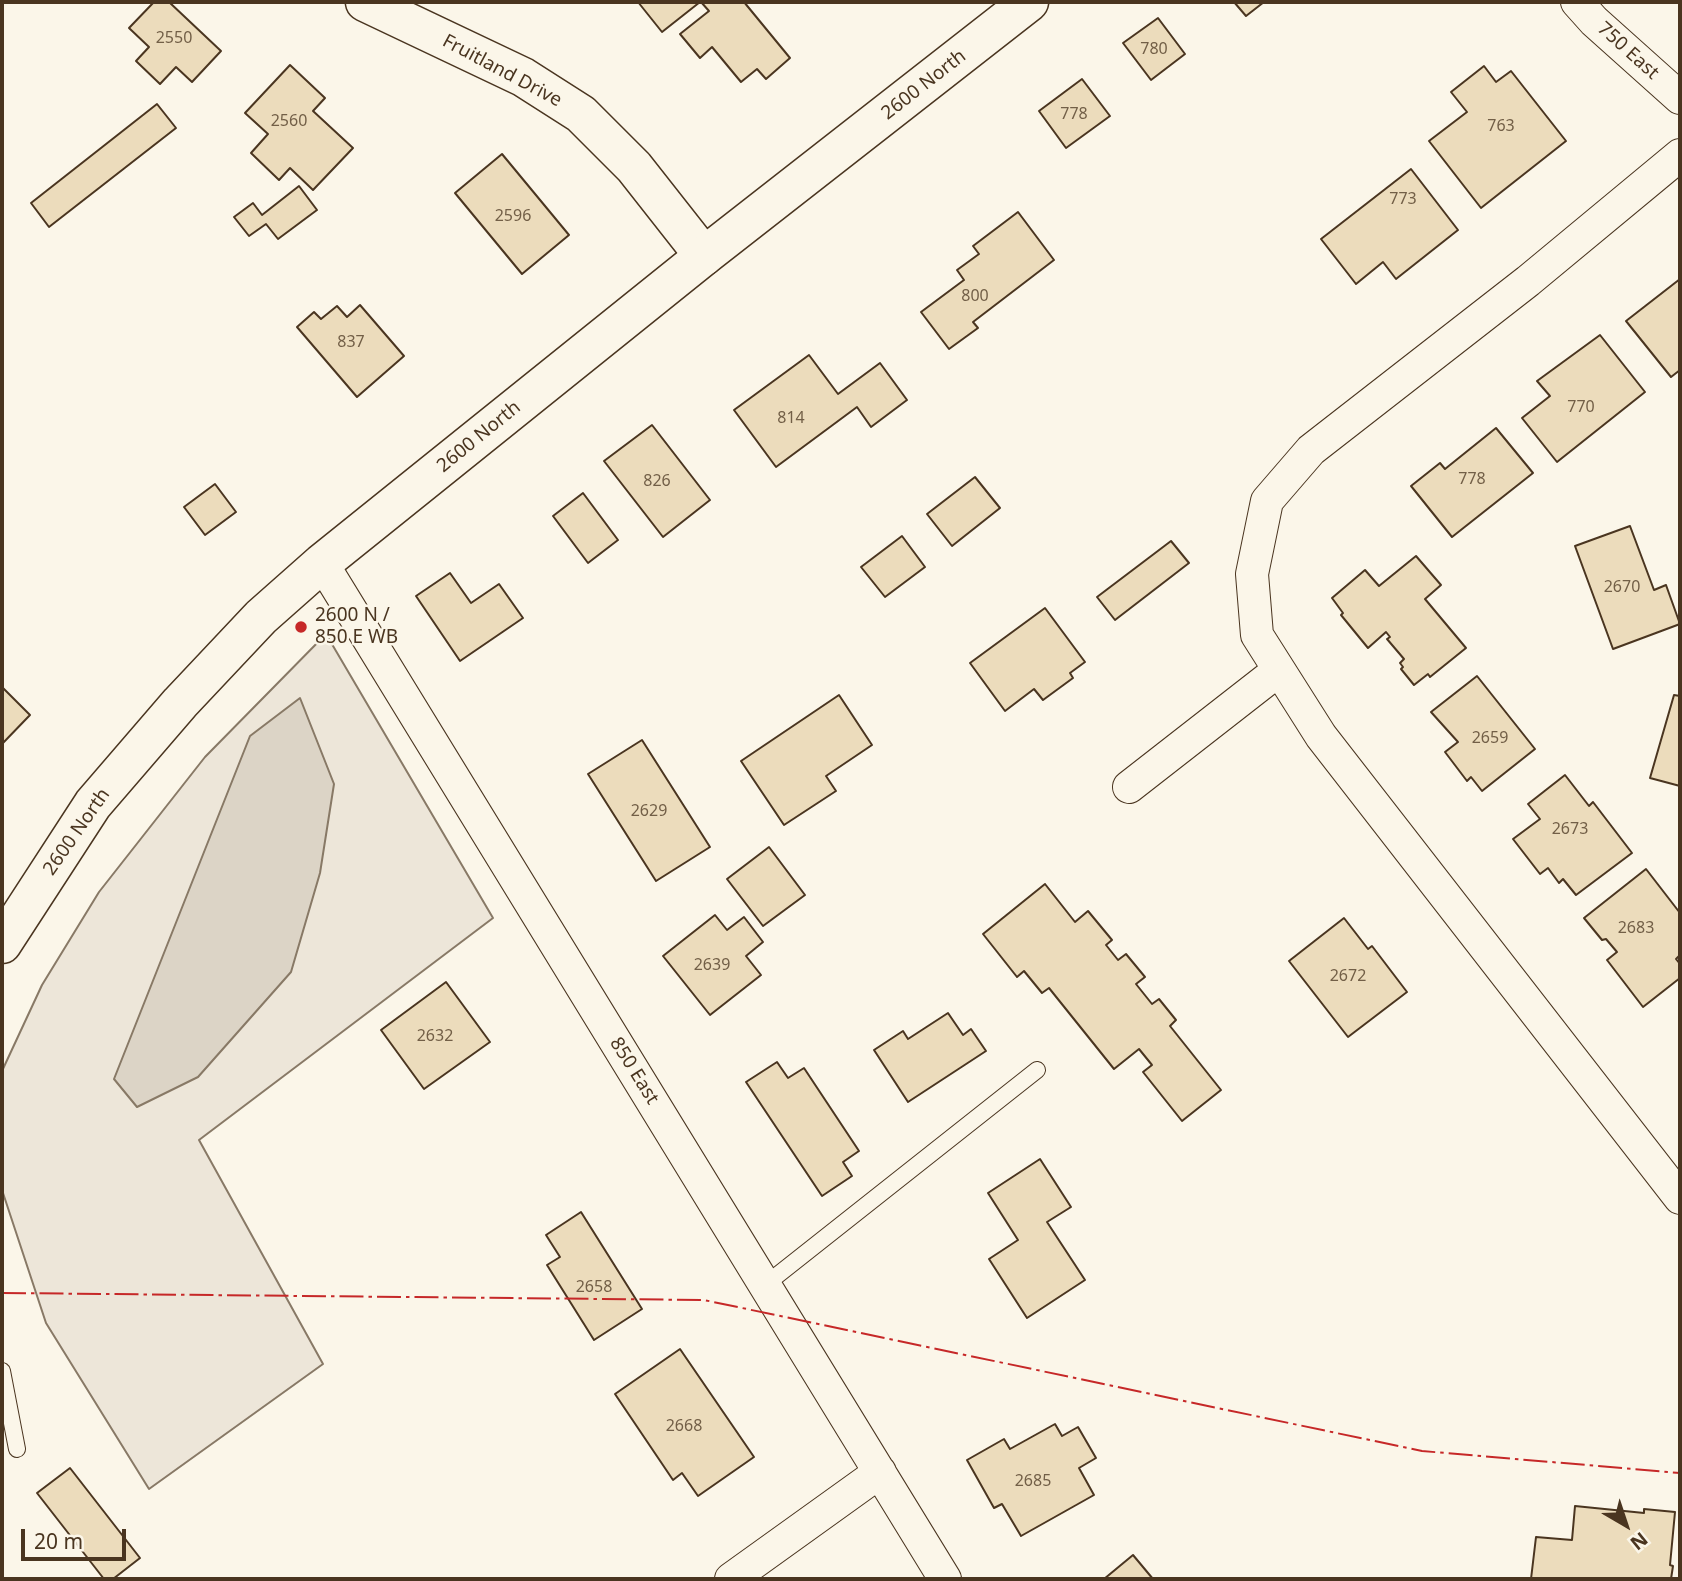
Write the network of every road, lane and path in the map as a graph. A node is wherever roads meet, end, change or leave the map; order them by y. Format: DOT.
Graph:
graph roads {
  1 [pos="365,2"];
  2 [pos="1030,2"];
  3 [pos="1577,2"];
  4 [pos="1680,98"];
  5 [pos="1680,155"];
  6 [pos="704,256"];
  7 [pos="322,563"];
  8 [pos="1279,670"];
  9 [pos="1129,787"];
  10 [pos="2,944"];
  11 [pos="1037,1070"];
  12 [pos="1680,1198"];
  13 [pos="765,1285"];
  14 [pos="2,1371"];
  15 [pos="17,1449"];
  16 [pos="880,1472"];
  17 [pos="731,1579"];
  18 [pos="945,1579"];
  1 -- 6 [label="main road, Fruitland Drive"];
  2 -- 6 [label="main road, 2600 North"];
  3 -- 4 [label="street, 750 East"];
  5 -- 8 [label="street"];
  6 -- 7 [label="main road, 2600 North"];
  7 -- 10 [label="main road, 2600 North"];
  7 -- 13 [label="street, 850 East"];
  8 -- 9 [label="street"];
  8 -- 12 [label="street"];
  11 -- 13 [label="lane"];
  13 -- 16 [label="street, 850 East"];
  14 -- 15 [label="lane"];
  16 -- 17 [label="street"];
  16 -- 18 [label="street, 850 East"];
}
